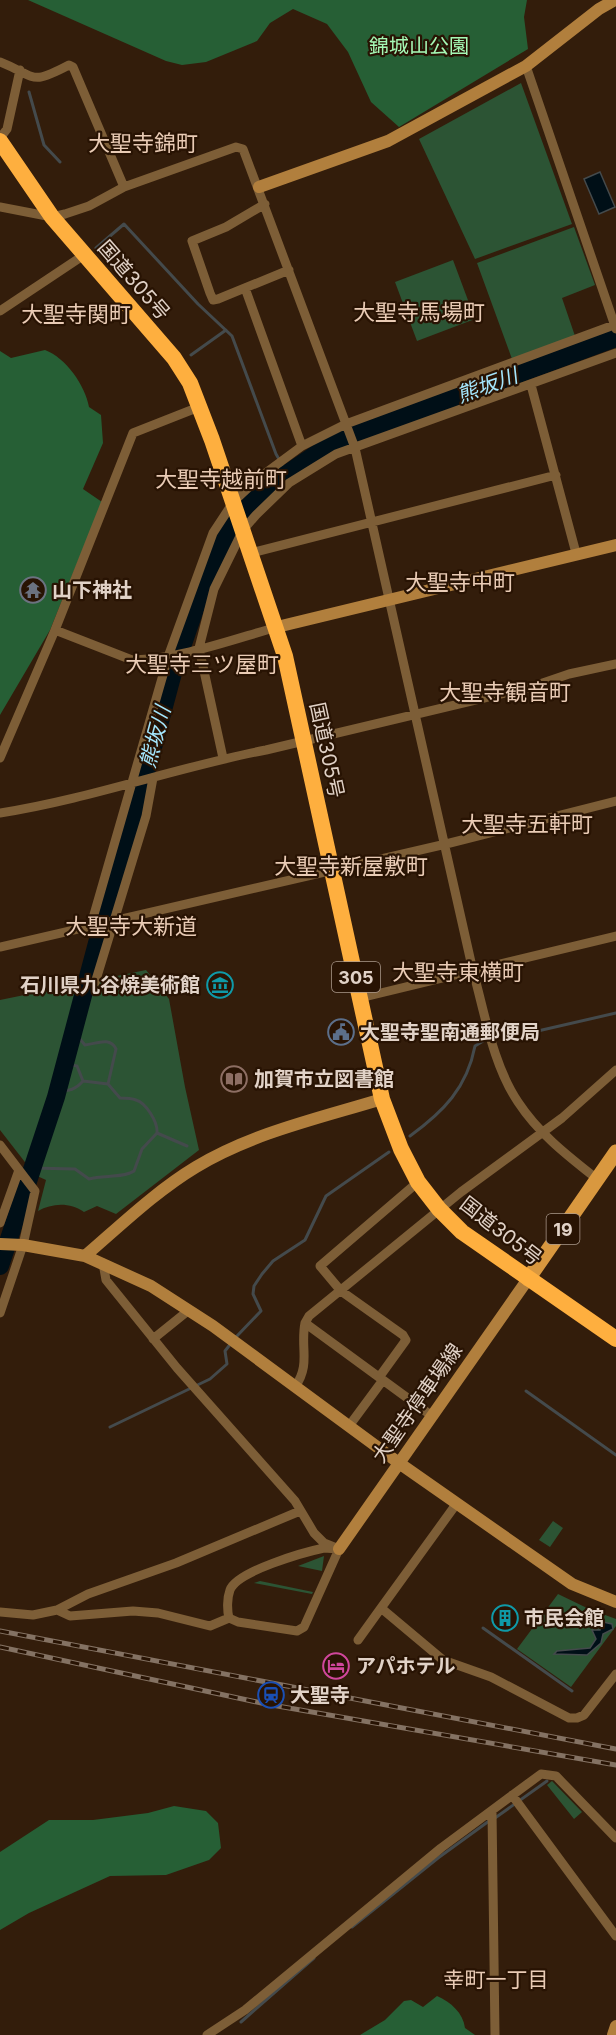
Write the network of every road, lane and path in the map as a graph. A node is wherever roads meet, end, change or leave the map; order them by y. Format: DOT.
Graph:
graph roads {
  1 [pos="615,0"];
  2 [pos="0,62"];
  3 [pos="526,66"];
  4 [pos="20,70"];
  5 [pos="0,140"];
  6 [pos="124,187"];
  7 [pos="259,187"];
  8 [pos="265,204"];
  9 [pos="0,207"];
  10 [pos="52,217"];
  11 [pos="84,255"];
  12 [pos="289,270"];
  13 [pos="244,288"];
  14 [pos="0,311"];
  15 [pos="615,327"];
  16 [pos="616,353"];
  17 [pos="531,385"];
  18 [pos="199,406"];
  19 [pos="346,425"];
  20 [pos="354,445"];
  21 [pos="302,446"];
  22 [pos="556,475"];
  23 [pos="235,503"];
  24 [pos="370,521"];
  25 [pos="242,526"];
  26 [pos="616,545"];
  27 [pos="251,553"];
  28 [pos="576,553"];
  29 [pos="389,601"];
  30 [pos="277,627"];
  31 [pos="55,630"];
  32 [pos="194,649"];
  33 [pos="171,654"];
  34 [pos="616,664"];
  35 [pos="417,714"];
  36 [pos="304,740"];
  37 [pos="0,758"];
  38 [pos="223,758"];
  39 [pos="153,778"];
  40 [pos="135,783"];
  41 [pos="616,801"];
  42 [pos="0,813"];
  43 [pos="446,844"];
  44 [pos="333,870"];
  45 [pos="112,922"];
  46 [pos="94,925"];
  47 [pos="616,936"];
  48 [pos="0,947"];
  49 [pos="473,971"];
  50 [pos="95,983"];
  51 [pos="360,998"];
  52 [pos="616,1070"];
  53 [pos="382,1099"];
  54 [pos="542,1133"];
  55 [pos="0,1145"];
  56 [pos="616,1152"];
  57 [pos="20,1171"];
  58 [pos="597,1179"];
  59 [pos="418,1182"];
  60 [pos="439,1209"];
  61 [pos="0,1223"];
  62 [pos="0,1244"];
  63 [pos="22,1245"];
  64 [pos="85,1256"];
  65 [pos="103,1263"];
  66 [pos="528,1279"];
  67 [pos="341,1291"];
  68 [pos="189,1310"];
  69 [pos="0,1313"];
  70 [pos="305,1323"];
  71 [pos="153,1339"];
  72 [pos="616,1339"];
  73 [pos="381,1378"];
  74 [pos="295,1387"];
  75 [pos="432,1416"];
  76 [pos="349,1426"];
  77 [pos="399,1463"];
  78 [pos="457,1503"];
  79 [pos="300,1511"];
  80 [pos="339,1549"];
  81 [pos="616,1602"];
  82 [pos="381,1608"];
  83 [pos="57,1611"];
  84 [pos="0,1612"];
  85 [pos="230,1618"];
  86 [pos="358,1640"];
  87 [pos="616,1674"];
  88 [pos="613,1685"];
  89 [pos="512,1795"];
  90 [pos="492,1810"];
  91 [pos="616,1838"];
  92 [pos="616,1936"];
  93 [pos="616,2026"];
  94 [pos="207,2035"];
  95 [pos="495,2035"];
  96 [pos="613,2035"];
  1 -- 3 [label="street"];
  2 -- 4 [label="street"];
  3 -- 7 [label="street"];
  3 -- 15 [label="street"];
  4 -- 5 [label="street"];
  4 -- 6 [label="street"];
  5 -- 10 [label="highway, 国道305号 / 305"];
  6 -- 7 [label="street"];
  6 -- 10 [label="street"];
  7 -- 8 [label="street"];
  8 -- 12 [label="street"];
  8 -- 13 [label="street"];
  9 -- 10 [label="street"];
  10 -- 11 [label="highway, 国道305号 / 305"];
  11 -- 14 [label="street"];
  11 -- 18 [label="highway, 国道305号 / 305"];
  12 -- 13 [label="street"];
  12 -- 19 [label="street"];
  13 -- 21 [label="street"];
  15 -- 19 [label="street"];
  16 -- 17 [label="street"];
  17 -- 20 [label="street"];
  17 -- 22 [label="street"];
  18 -- 23 [label="highway, 国道305号 / 305"];
  18 -- 31 [label="street"];
  19 -- 20 [label="street"];
  19 -- 21 [label="street"];
  20 -- 24 [label="street"];
  20 -- 25 [label="street"];
  21 -- 23 [label="street"];
  22 -- 24 [label="street"];
  22 -- 28 [label="street"];
  23 -- 25 [label="highway, 国道305号 / 305"];
  23 -- 33 [label="street"];
  24 -- 27 [label="street"];
  24 -- 29 [label="street"];
  25 -- 27 [label="highway, 国道305号 / 305"];
  25 -- 32 [label="street"];
  26 -- 28 [label="street"];
  27 -- 30 [label="highway, 国道305号 / 305"];
  28 -- 29 [label="street"];
  29 -- 30 [label="street"];
  29 -- 35 [label="street"];
  30 -- 32 [label="street"];
  30 -- 36 [label="highway, 国道305号 / 305"];
  31 -- 33 [label="street"];
  31 -- 37 [label="street"];
  32 -- 33 [label="street"];
  32 -- 38 [label="street"];
  33 -- 40 [label="street"];
  34 -- 35 [label="street"];
  35 -- 36 [label="street"];
  35 -- 43 [label="street"];
  36 -- 38 [label="street"];
  36 -- 44 [label="highway, 国道305号 / 305"];
  38 -- 39 [label="street"];
  39 -- 40 [label="street"];
  39 -- 45 [label="street"];
  40 -- 42 [label="street"];
  40 -- 46 [label="street"];
  41 -- 43 [label="street"];
  43 -- 44 [label="street"];
  43 -- 49 [label="street"];
  44 -- 45 [label="street"];
  44 -- 51 [label="highway, 国道305号 / 305"];
  45 -- 46 [label="street"];
  45 -- 50 [label="street"];
  46 -- 48 [label="street"];
  47 -- 49 [label="street"];
  49 -- 51 [label="street"];
  49 -- 54 [label="street"];
  51 -- 53 [label="highway, 国道305号 / 305"];
  52 -- 54 [label="street"];
  53 -- 59 [label="highway, 国道305号 / 305"];
  53 -- 64 [label="street"];
  54 -- 58 [label="street"];
  54 -- 60 [label="street"];
  55 -- 57 [label="street"];
  56 -- 58 [label="main road, 19"];
  57 -- 61 [label="street"];
  57 -- 63 [label="street"];
  58 -- 66 [label="main road, 19"];
  59 -- 60 [label="highway, 国道305号 / 305"];
  59 -- 67 [label="street"];
  60 -- 66 [label="highway, 国道305号 / 305"];
  60 -- 67 [label="street"];
  62 -- 63 [label="street"];
  63 -- 64 [label="street"];
  63 -- 69 [label="street"];
  64 -- 65 [label="street"];
  65 -- 68 [label="street"];
  65 -- 71 [label="street"];
  66 -- 72 [label="highway, 国道305号 / 305"];
  66 -- 75 [label="street, 大聖寺停車場線"];
  67 -- 70 [label="street"];
  67 -- 73 [label="street"];
  68 -- 71 [label="street"];
  68 -- 74 [label="street"];
  70 -- 73 [label="street"];
  70 -- 74 [label="street"];
  71 -- 79 [label="street"];
  73 -- 75 [label="street"];
  73 -- 76 [label="street"];
  74 -- 76 [label="street"];
  75 -- 77 [label="street, 大聖寺停車場線"];
  76 -- 77 [label="street"];
  77 -- 78 [label="street"];
  77 -- 80 [label="street, 大聖寺停車場線"];
  78 -- 81 [label="street"];
  78 -- 82 [label="street"];
  79 -- 80 [label="street"];
  79 -- 83 [label="street"];
  80 -- 85 [label="street"];
  80 -- 85 [label="street"];
  82 -- 86 [label="street"];
  82 -- 88 [label="street"];
  83 -- 84 [label="street"];
  83 -- 85 [label="street"];
  87 -- 88 [label="street"];
  89 -- 90 [label="street"];
  89 -- 91 [label="street"];
  89 -- 92 [label="street"];
  90 -- 94 [label="street"];
  90 -- 95 [label="street"];
  93 -- 96 [label="street"];
}
